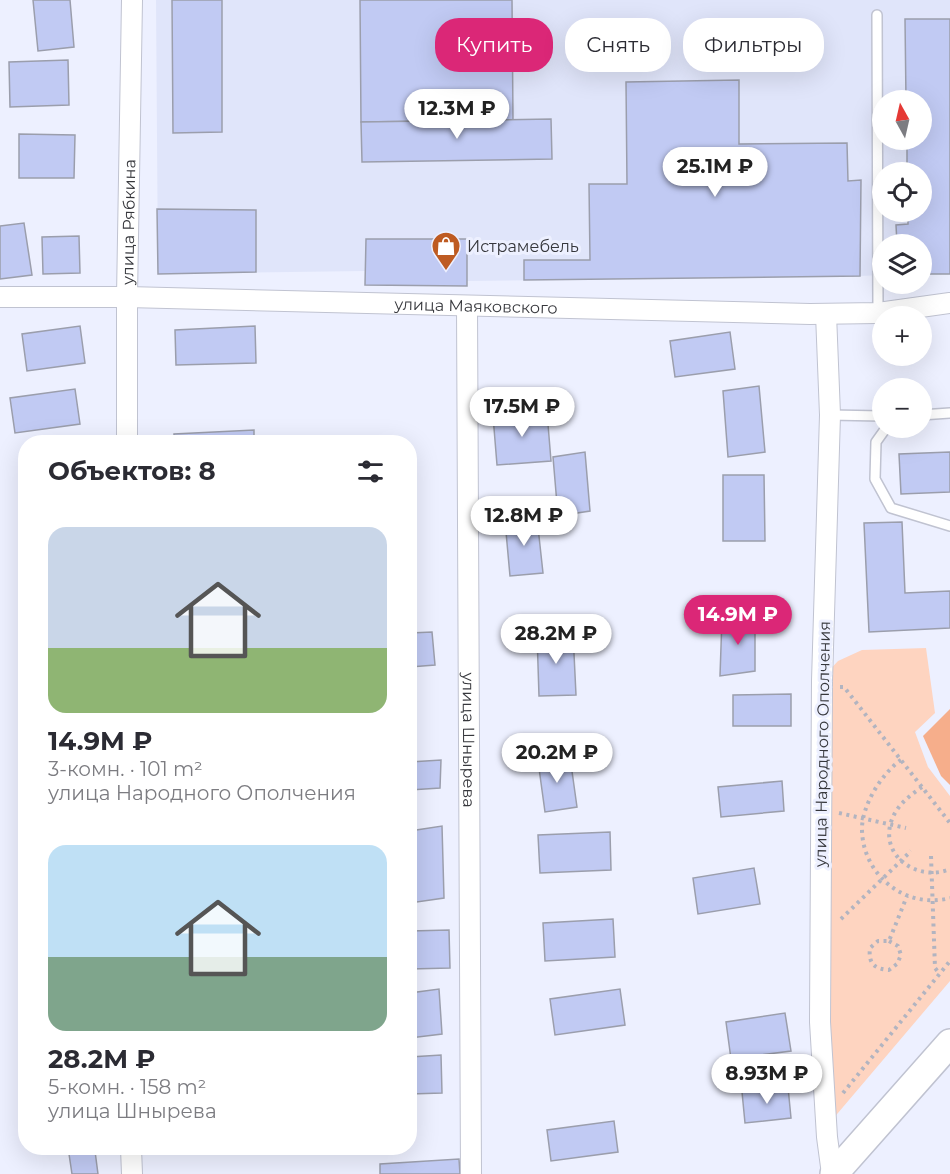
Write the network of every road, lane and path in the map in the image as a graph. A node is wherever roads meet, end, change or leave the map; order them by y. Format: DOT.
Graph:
graph roads {
  1 [pos="132,0"];
  2 [pos="877,15"];
  3 [pos="0,297"];
  4 [pos="127,297"];
  5 [pos="950,303"];
  6 [pos="467,306"];
  7 [pos="878,306"];
  8 [pos="928,306"];
  9 [pos="872,313"];
  10 [pos="826,314"];
  11 [pos="950,414"];
  12 [pos="830,415"];
  13 [pos="932,415"];
  14 [pos="872,416"];
  15 [pos="127,435"];
  16 [pos="879,438"];
  17 [pos="950,526"];
  18 [pos="834,686"];
  19 [pos="901,760"];
  20 [pos="922,787"];
  21 [pos="863,817"];
  22 [pos="835,822"];
  23 [pos="891,823"];
  24 [pos="950,823"];
  25 [pos="906,828"];
  26 [pos="911,851"];
  27 [pos="932,856"];
  28 [pos="902,861"];
  29 [pos="950,869"];
  30 [pos="932,873"];
  31 [pos="883,880"];
  32 [pos="907,896"];
  33 [pos="950,898"];
  34 [pos="933,900"];
  35 [pos="836,914"];
  36 [pos="889,941"];
  37 [pos="950,961"];
  38 [pos="939,973"];
  39 [pos="950,1042"];
  40 [pos="837,1088"];
  41 [pos="131,1155"];
  42 [pos="132,1174"];
  43 [pos="471,1174"];
  44 [pos="833,1174"];
  1 -- 4 [label="street, улица Рябкина"];
  2 -- 7 [label="lane"];
  3 -- 4 [label="street, улица Маяковского"];
  4 -- 6 [label="street, улица Маяковского"];
  4 -- 15 [label="street, улица Рябкина"];
  5 -- 8 [label="street, улица Маяковского"];
  6 -- 10 [label="street, улица Маяковского"];
  6 -- 43 [label="street, улица Шнырева"];
  9 -- 10 [label="street, улица Маяковского"];
  10 -- 12 [label="street, улица Народного Ополчения"];
  11 -- 13 [label="lane"];
  12 -- 14 [label="lane"];
  12 -- 44 [label="street, улица Народного Ополчения"];
  16 -- 17 [label="lane"];
  18 -- 19 [label="path"];
  19 -- 20 [label="path"];
  19 -- 21 [label="path"];
  20 -- 23 [label="path"];
  20 -- 24 [label="path"];
  21 -- 22 [label="path"];
  21 -- 23 [label="path"];
  21 -- 31 [label="path"];
  23 -- 25 [label="path"];
  23 -- 28 [label="path"];
  26 -- 28 [label="path"];
  27 -- 30 [label="path"];
  28 -- 30 [label="path"];
  28 -- 31 [label="path"];
  29 -- 30 [label="path"];
  30 -- 34 [label="path"];
  31 -- 32 [label="path"];
  31 -- 35 [label="path"];
  32 -- 34 [label="path"];
  32 -- 36 [label="path"];
  33 -- 34 [label="path"];
  34 -- 38 [label="path"];
  36 -- 36 [label="path"];
  37 -- 38 [label="path"];
  38 -- 40 [label="path"];
  39 -- 44 [label="main road"];
  41 -- 42 [label="street"];
}
